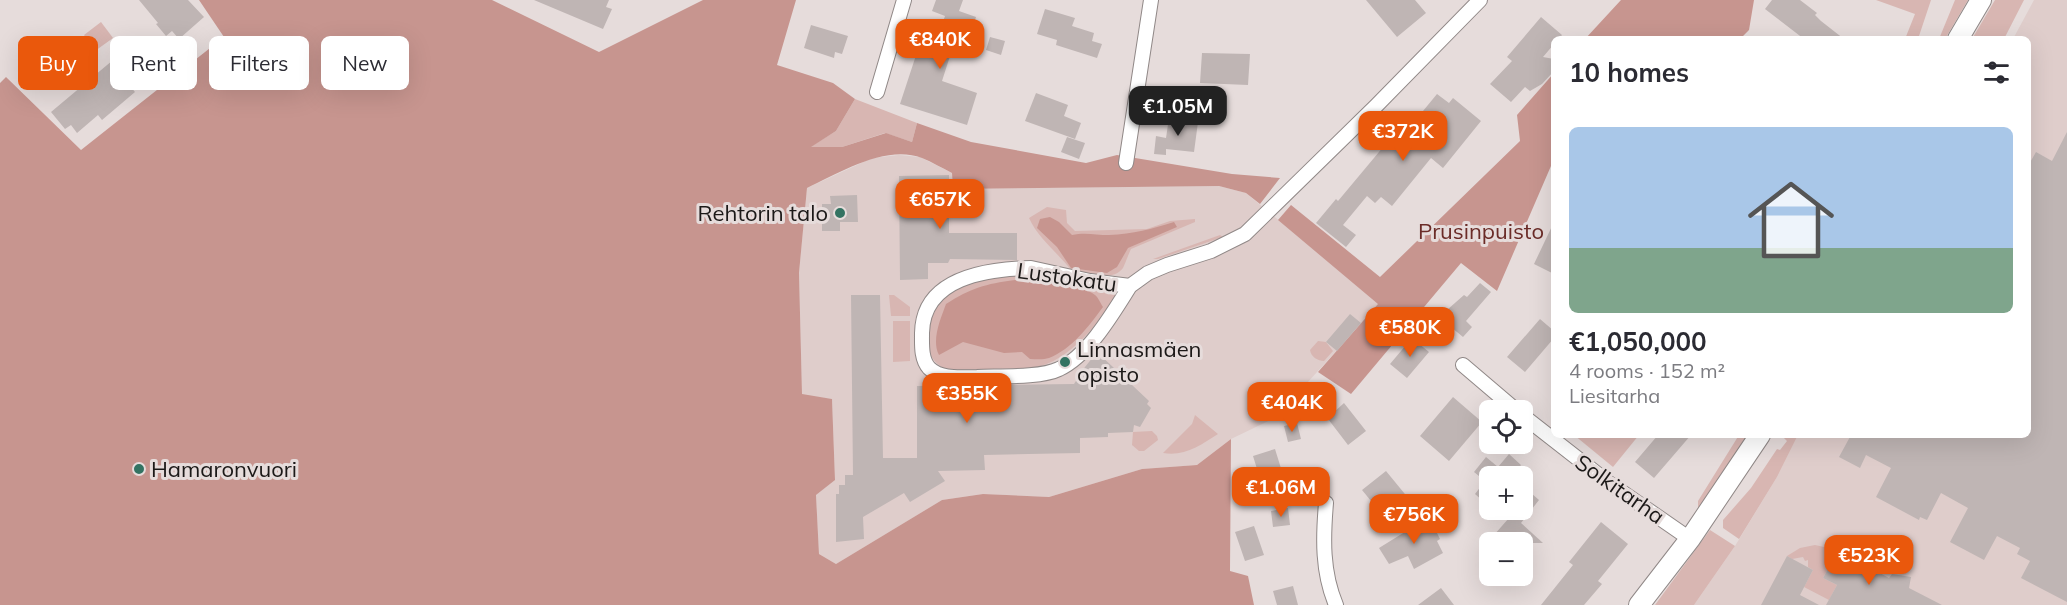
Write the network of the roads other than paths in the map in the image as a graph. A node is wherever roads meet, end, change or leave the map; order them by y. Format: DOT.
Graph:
graph roads {
  1 [pos="904,0"];
  2 [pos="1152,0"];
  3 [pos="1480,0"];
  4 [pos="1981,0"];
  5 [pos="1960,36"];
  6 [pos="877,92"];
  7 [pos="1126,163"];
  8 [pos="1130,286"];
  9 [pos="1463,365"];
  10 [pos="1504,400"];
  11 [pos="1533,424"];
  12 [pos="1551,438"];
  13 [pos="1551,438"];
  14 [pos="1758,438"];
  15 [pos="1326,503"];
  16 [pos="1690,539"];
  17 [pos="1336,605"];
  18 [pos="1639,605"];
  1 -- 6 [label="street"];
  2 -- 7 [label="street"];
  3 -- 8 [label="street, Lustokatu"];
  4 -- 5 [label="main road"];
  8 -- 8 [label="street, Lustokatu"];
  9 -- 10 [label="street"];
  11 -- 13 [label="street, Solkitarha"];
  12 -- 16 [label="street, Solkitarha"];
  14 -- 16 [label="main road"];
  15 -- 17 [label="street"];
  16 -- 18 [label="main road"];
}
